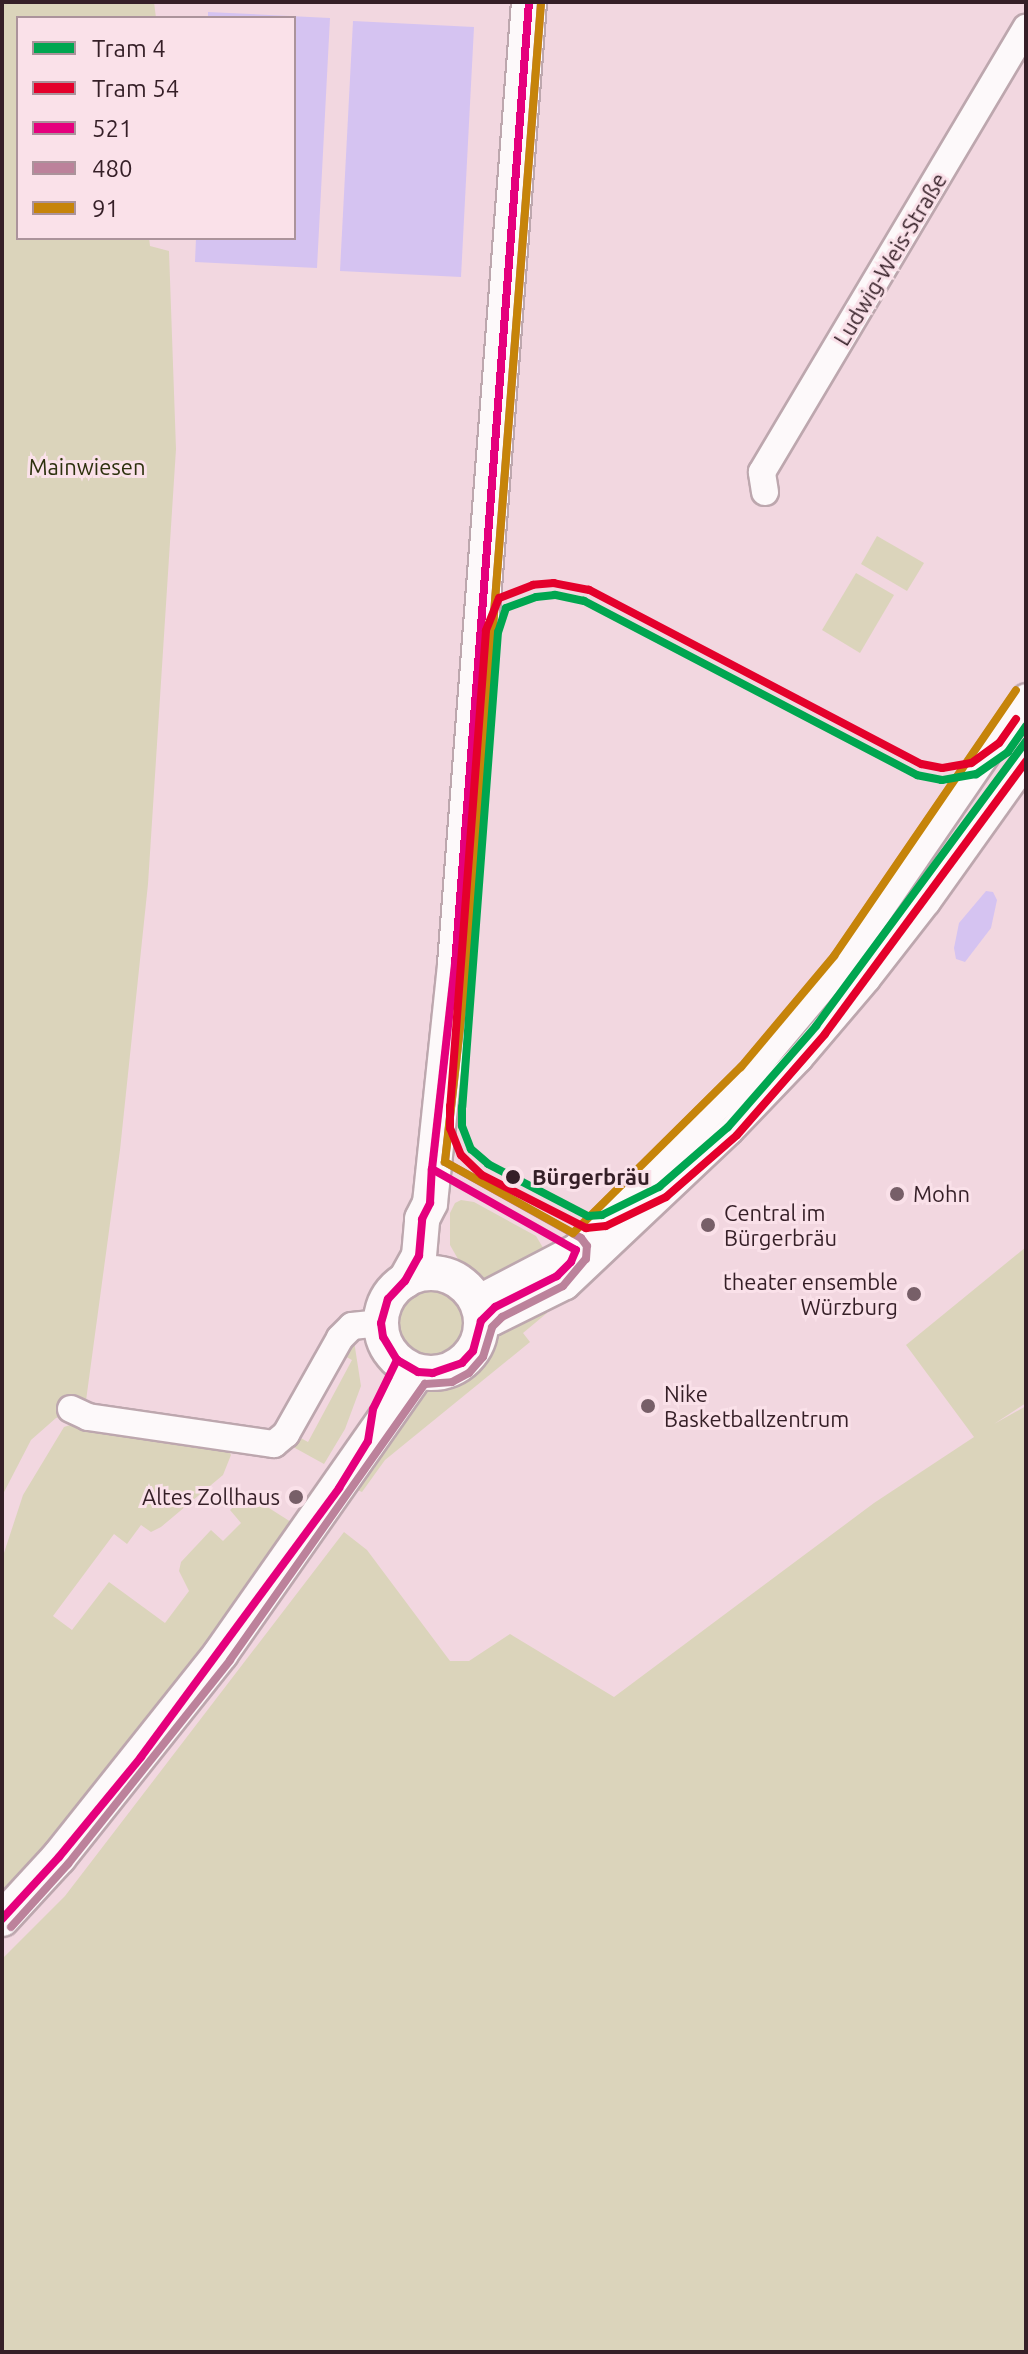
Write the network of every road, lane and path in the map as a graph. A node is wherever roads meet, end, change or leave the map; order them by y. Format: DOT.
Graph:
graph roads {
  1 [pos="529,2"];
  2 [pos="1026,28"];
  3 [pos="765,492"];
  4 [pos="1026,697"];
  5 [pos="1026,763"];
  6 [pos="899,886"];
  7 [pos="927,902"];
  8 [pos="844,963"];
  9 [pos="867,979"];
  10 [pos="759,1082"];
  11 [pos="430,1203"];
  12 [pos="446,1275"];
  13 [pos="405,1281"];
  14 [pos="478,1310"];
  15 [pos="370,1324"];
  16 [pos="407,1366"];
  17 [pos="71,1409"];
  18 [pos="2,1919"];
  1 -- 11 [label="main road"];
  2 -- 3 [label="street, Ludwig-Weis-Straße"];
  4 -- 6 [label="street"];
  5 -- 7 [label="street"];
  6 -- 7 [label="street"];
  6 -- 8 [label="street"];
  7 -- 9 [label="street"];
  8 -- 9 [label="street"];
  8 -- 10 [label="street"];
  9 -- 10 [label="street"];
  10 -- 14 [label="street"];
  11 -- 12 [label="main road"];
  11 -- 13 [label="main road"];
  12 -- 13 [label="main road"];
  12 -- 14 [label="main road"];
  13 -- 15 [label="main road"];
  14 -- 16 [label="main road"];
  15 -- 16 [label="main road"];
  15 -- 17 [label="street"];
  16 -- 18 [label="main road"];
}
